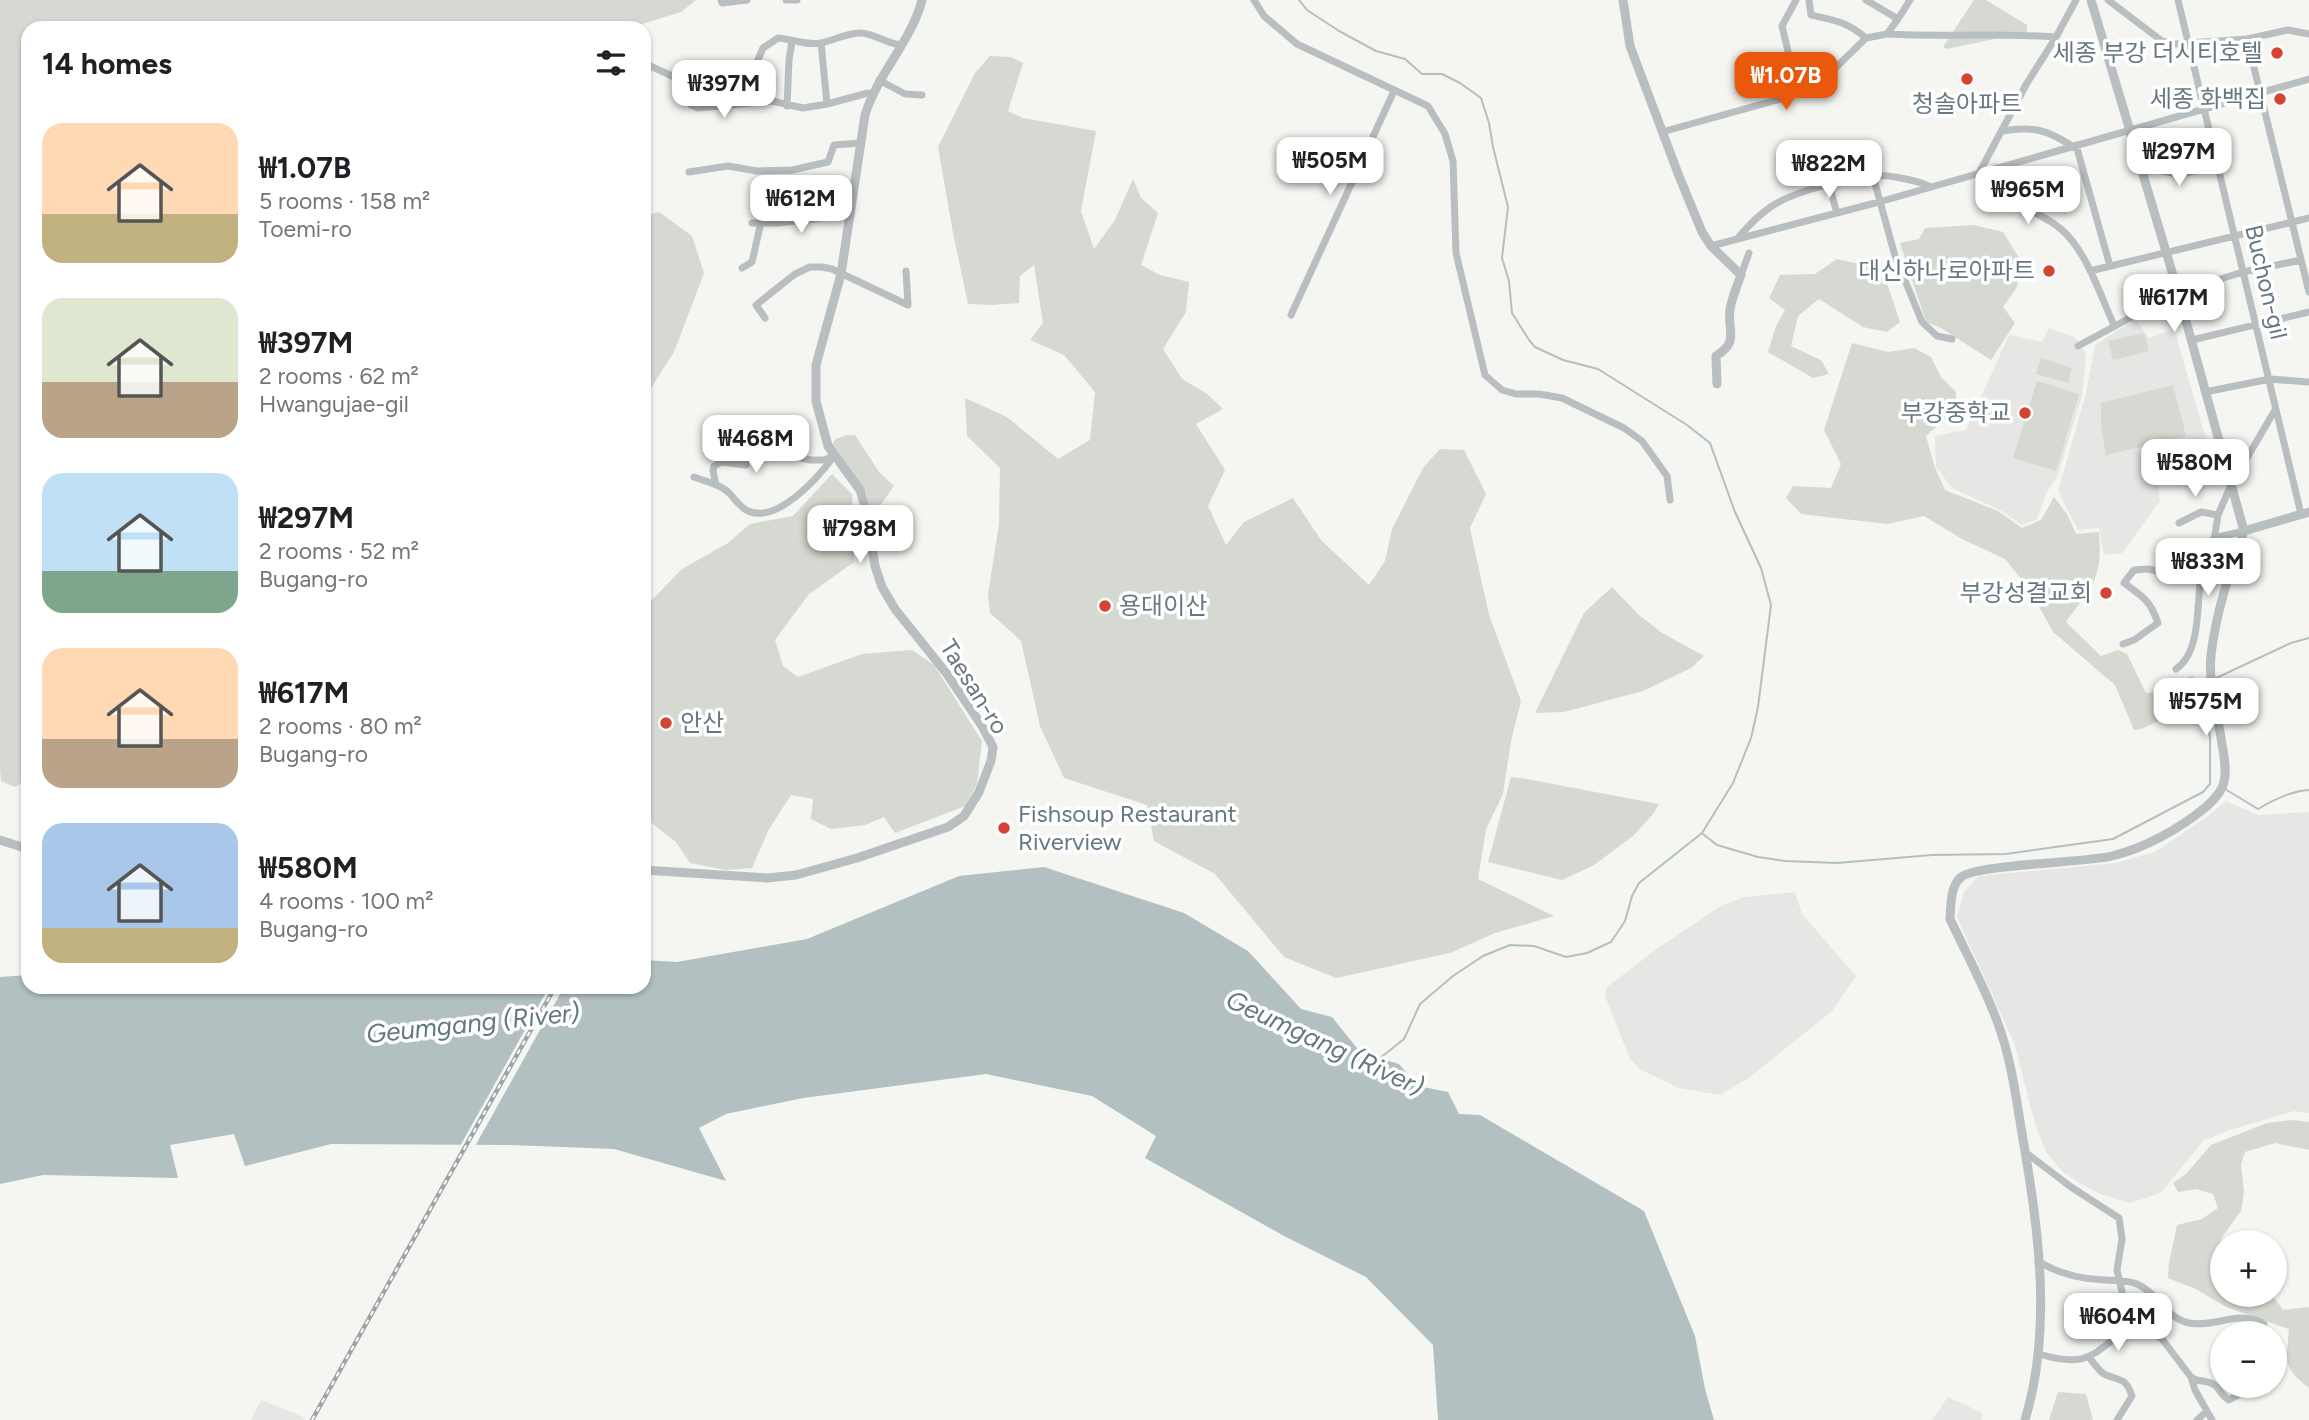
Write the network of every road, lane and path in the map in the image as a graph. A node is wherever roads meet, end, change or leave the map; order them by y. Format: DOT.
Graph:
graph roads {
  1 [pos="720,0"];
  2 [pos="747,0"];
  3 [pos="786,0"];
  4 [pos="797,0"];
  5 [pos="922,0"];
  6 [pos="1254,0"];
  7 [pos="1623,0"];
  8 [pos="1796,0"];
  9 [pos="1809,0"];
  10 [pos="1866,0"];
  11 [pos="1910,0"];
  12 [pos="2076,0"];
  13 [pos="2091,0"];
  14 [pos="2108,0"];
  15 [pos="2178,0"];
  16 [pos="1898,19"];
  17 [pos="1887,34"];
  18 [pos="2309,34"];
  19 [pos="2056,37"];
  20 [pos="1866,38"];
  21 [pos="2247,39"];
  22 [pos="792,41"];
  23 [pos="821,43"];
  24 [pos="2188,43"];
  25 [pos="901,45"];
  26 [pos="651,66"];
  27 [pos="2309,79"];
  28 [pos="879,80"];
  29 [pos="1794,89"];
  30 [pos="1394,91"];
  31 [pos="922,94"];
  32 [pos="2260,94"];
  33 [pos="871,95"];
  34 [pos="772,101"];
  35 [pos="827,104"];
  36 [pos="787,106"];
  37 [pos="2203,110"];
  38 [pos="2130,130"];
  39 [pos="2002,131"];
  40 [pos="1662,132"];
  41 [pos="861,144"];
  42 [pos="2074,145"];
  43 [pos="2140,166"];
  44 [pos="2218,167"];
  45 [pos="1996,168"];
  46 [pos="690,172"];
  47 [pos="1979,173"];
  48 [pos="1873,176"];
  49 [pos="1829,185"];
  50 [pos="1930,187"];
  51 [pos="1879,202"];
  52 [pos="1837,213"];
  53 [pos="850,216"];
  54 [pos="2309,218"];
  55 [pos="761,222"];
  56 [pos="752,223"];
  57 [pos="2292,223"];
  58 [pos="2236,237"];
  59 [pos="1737,240"];
  60 [pos="1712,246"];
  61 [pos="2166,252"];
  62 [pos="1749,253"];
  63 [pos="2301,260"];
  64 [pos="2110,266"];
  65 [pos="743,268"];
  66 [pos="906,271"];
  67 [pos="2091,271"];
  68 [pos="2243,272"];
  69 [pos="841,274"];
  70 [pos="1741,275"];
  71 [pos="2178,292"];
  72 [pos="2309,292"];
  73 [pos="2309,312"];
  74 [pos="1291,315"];
  75 [pos="765,318"];
  76 [pos="2114,325"];
  77 [pos="2256,326"];
  78 [pos="1952,339"];
  79 [pos="2192,341"];
  80 [pos="2078,346"];
  81 [pos="2270,379"];
  82 [pos="2309,382"];
  83 [pos="1717,384"];
  84 [pos="2205,392"];
  85 [pos="2275,410"];
  86 [pos="750,444"];
  87 [pos="741,445"];
  88 [pos="834,456"];
  89 [pos="694,477"];
  90 [pos="716,485"];
  91 [pos="2231,485"];
  92 [pos="1670,500"];
  93 [pos="2305,513"];
  94 [pos="2218,515"];
  95 [pos="2179,523"];
  96 [pos="2244,531"];
  97 [pos="2214,538"];
  98 [pos="2200,583"];
  99 [pos="2123,644"];
  100 [pos="2176,669"];
  101 [pos="0,840"];
  102 [pos="21,847"];
  103 [pos="651,871"];
  104 [pos="2025,1152"];
  105 [pos="2038,1261"];
  106 [pos="2119,1281"];
  107 [pos="2221,1321"];
  108 [pos="2255,1321"];
  109 [pos="2210,1323"];
  110 [pos="2130,1327"];
  111 [pos="2039,1354"];
  112 [pos="2089,1357"];
  113 [pos="2191,1377"];
  114 [pos="2210,1383"];
  115 [pos="2207,1411"];
  116 [pos="2025,1420"];
  117 [pos="2117,1420"];
  118 [pos="2197,1420"];
  119 [pos="2212,1420"];
  1 -- 2 [label="street"];
  3 -- 4 [label="street"];
  5 -- 25 [label="street, Taesan-ro"];
  6 -- 30 [label="street"];
  7 -- 40 [label="street"];
  8 -- 29 [label="street"];
  9 -- 20 [label="street"];
  10 -- 16 [label="street"];
  11 -- 16 [label="street"];
  12 -- 19 [label="street"];
  13 -- 38 [label="street"];
  14 -- 24 [label="street"];
  15 -- 24 [label="street, Buchon-gil"];
  16 -- 17 [label="street"];
  17 -- 19 [label="street"];
  17 -- 20 [label="street"];
  18 -- 21 [label="street"];
  19 -- 39 [label="street"];
  20 -- 29 [label="street"];
  21 -- 24 [label="street"];
  21 -- 32 [label="street"];
  22 -- 23 [label="street"];
  22 -- 34 [label="street"];
  22 -- 36 [label="street"];
  23 -- 25 [label="street"];
  23 -- 35 [label="street"];
  24 -- 37 [label="street, Buchon-gil"];
  25 -- 28 [label="street, Taesan-ro"];
  26 -- 34 [label="street"];
  27 -- 32 [label="street"];
  28 -- 31 [label="street"];
  28 -- 33 [label="street, Taesan-ro"];
  29 -- 40 [label="street"];
  30 -- 74 [label="street"];
  30 -- 92 [label="street"];
  32 -- 37 [label="street"];
  32 -- 57 [label="street"];
  33 -- 35 [label="street"];
  33 -- 41 [label="street, Taesan-ro"];
  34 -- 36 [label="street"];
  35 -- 36 [label="street"];
  37 -- 38 [label="street"];
  37 -- 44 [label="street, Buchon-gil"];
  38 -- 42 [label="street"];
  38 -- 43 [label="street"];
  39 -- 42 [label="street"];
  39 -- 47 [label="street"];
  40 -- 60 [label="street"];
  41 -- 46 [label="street"];
  41 -- 53 [label="street, Taesan-ro"];
  42 -- 45 [label="street"];
  42 -- 64 [label="street"];
  43 -- 44 [label="street"];
  43 -- 61 [label="street"];
  44 -- 58 [label="street, Buchon-gil"];
  45 -- 47 [label="street"];
  45 -- 67 [label="street"];
  47 -- 50 [label="street"];
  48 -- 49 [label="street"];
  48 -- 50 [label="street"];
  48 -- 51 [label="street"];
  49 -- 52 [label="street"];
  49 -- 59 [label="street"];
  50 -- 51 [label="street"];
  51 -- 52 [label="street"];
  51 -- 78 [label="street"];
  52 -- 59 [label="street"];
  53 -- 55 [label="street"];
  53 -- 69 [label="street, Taesan-ro"];
  54 -- 57 [label="street"];
  55 -- 56 [label="street"];
  55 -- 65 [label="street"];
  57 -- 58 [label="street"];
  57 -- 63 [label="street"];
  58 -- 61 [label="street"];
  58 -- 68 [label="street, Buchon-gil"];
  59 -- 60 [label="street"];
  60 -- 70 [label="street"];
  61 -- 64 [label="street"];
  61 -- 71 [label="street"];
  62 -- 70 [label="street"];
  63 -- 68 [label="street"];
  63 -- 72 [label="street"];
  64 -- 67 [label="street"];
  66 -- 69 [label="street"];
  67 -- 76 [label="street"];
  68 -- 71 [label="street"];
  68 -- 77 [label="street, Buchon-gil"];
  69 -- 75 [label="street"];
  69 -- 88 [label="street, Taesan-ro"];
  70 -- 83 [label="street"];
  71 -- 76 [label="street"];
  71 -- 79 [label="street"];
  73 -- 77 [label="street"];
  76 -- 80 [label="street"];
  77 -- 79 [label="street"];
  77 -- 81 [label="street, Buchon-gil"];
  79 -- 84 [label="street"];
  81 -- 82 [label="street"];
  81 -- 84 [label="street"];
  81 -- 85 [label="street, Buchon-gil"];
  84 -- 91 [label="street"];
  85 -- 91 [label="street"];
  85 -- 93 [label="street, Buchon-gil"];
  86 -- 87 [label="street"];
  86 -- 88 [label="street"];
  86 -- 90 [label="street"];
  88 -- 90 [label="street"];
  88 -- 103 [label="street, Taesan-ro"];
  89 -- 90 [label="street"];
  91 -- 94 [label="street"];
  91 -- 96 [label="street"];
  93 -- 96 [label="street"];
  94 -- 95 [label="street"];
  94 -- 97 [label="street"];
  96 -- 97 [label="street"];
  96 -- 104 [label="street"];
  97 -- 98 [label="street"];
  98 -- 99 [label="street"];
  98 -- 100 [label="street"];
  101 -- 102 [label="street"];
  104 -- 105 [label="street"];
  104 -- 106 [label="street"];
  105 -- 106 [label="street"];
  105 -- 111 [label="street"];
  106 -- 109 [label="street"];
  106 -- 110 [label="street"];
  107 -- 108 [label="street"];
  110 -- 112 [label="street"];
  110 -- 113 [label="street"];
  111 -- 112 [label="street"];
  111 -- 116 [label="street"];
  112 -- 117 [label="street"];
  113 -- 114 [label="street"];
  113 -- 115 [label="street"];
  115 -- 118 [label="street"];
  115 -- 119 [label="street"];
}
